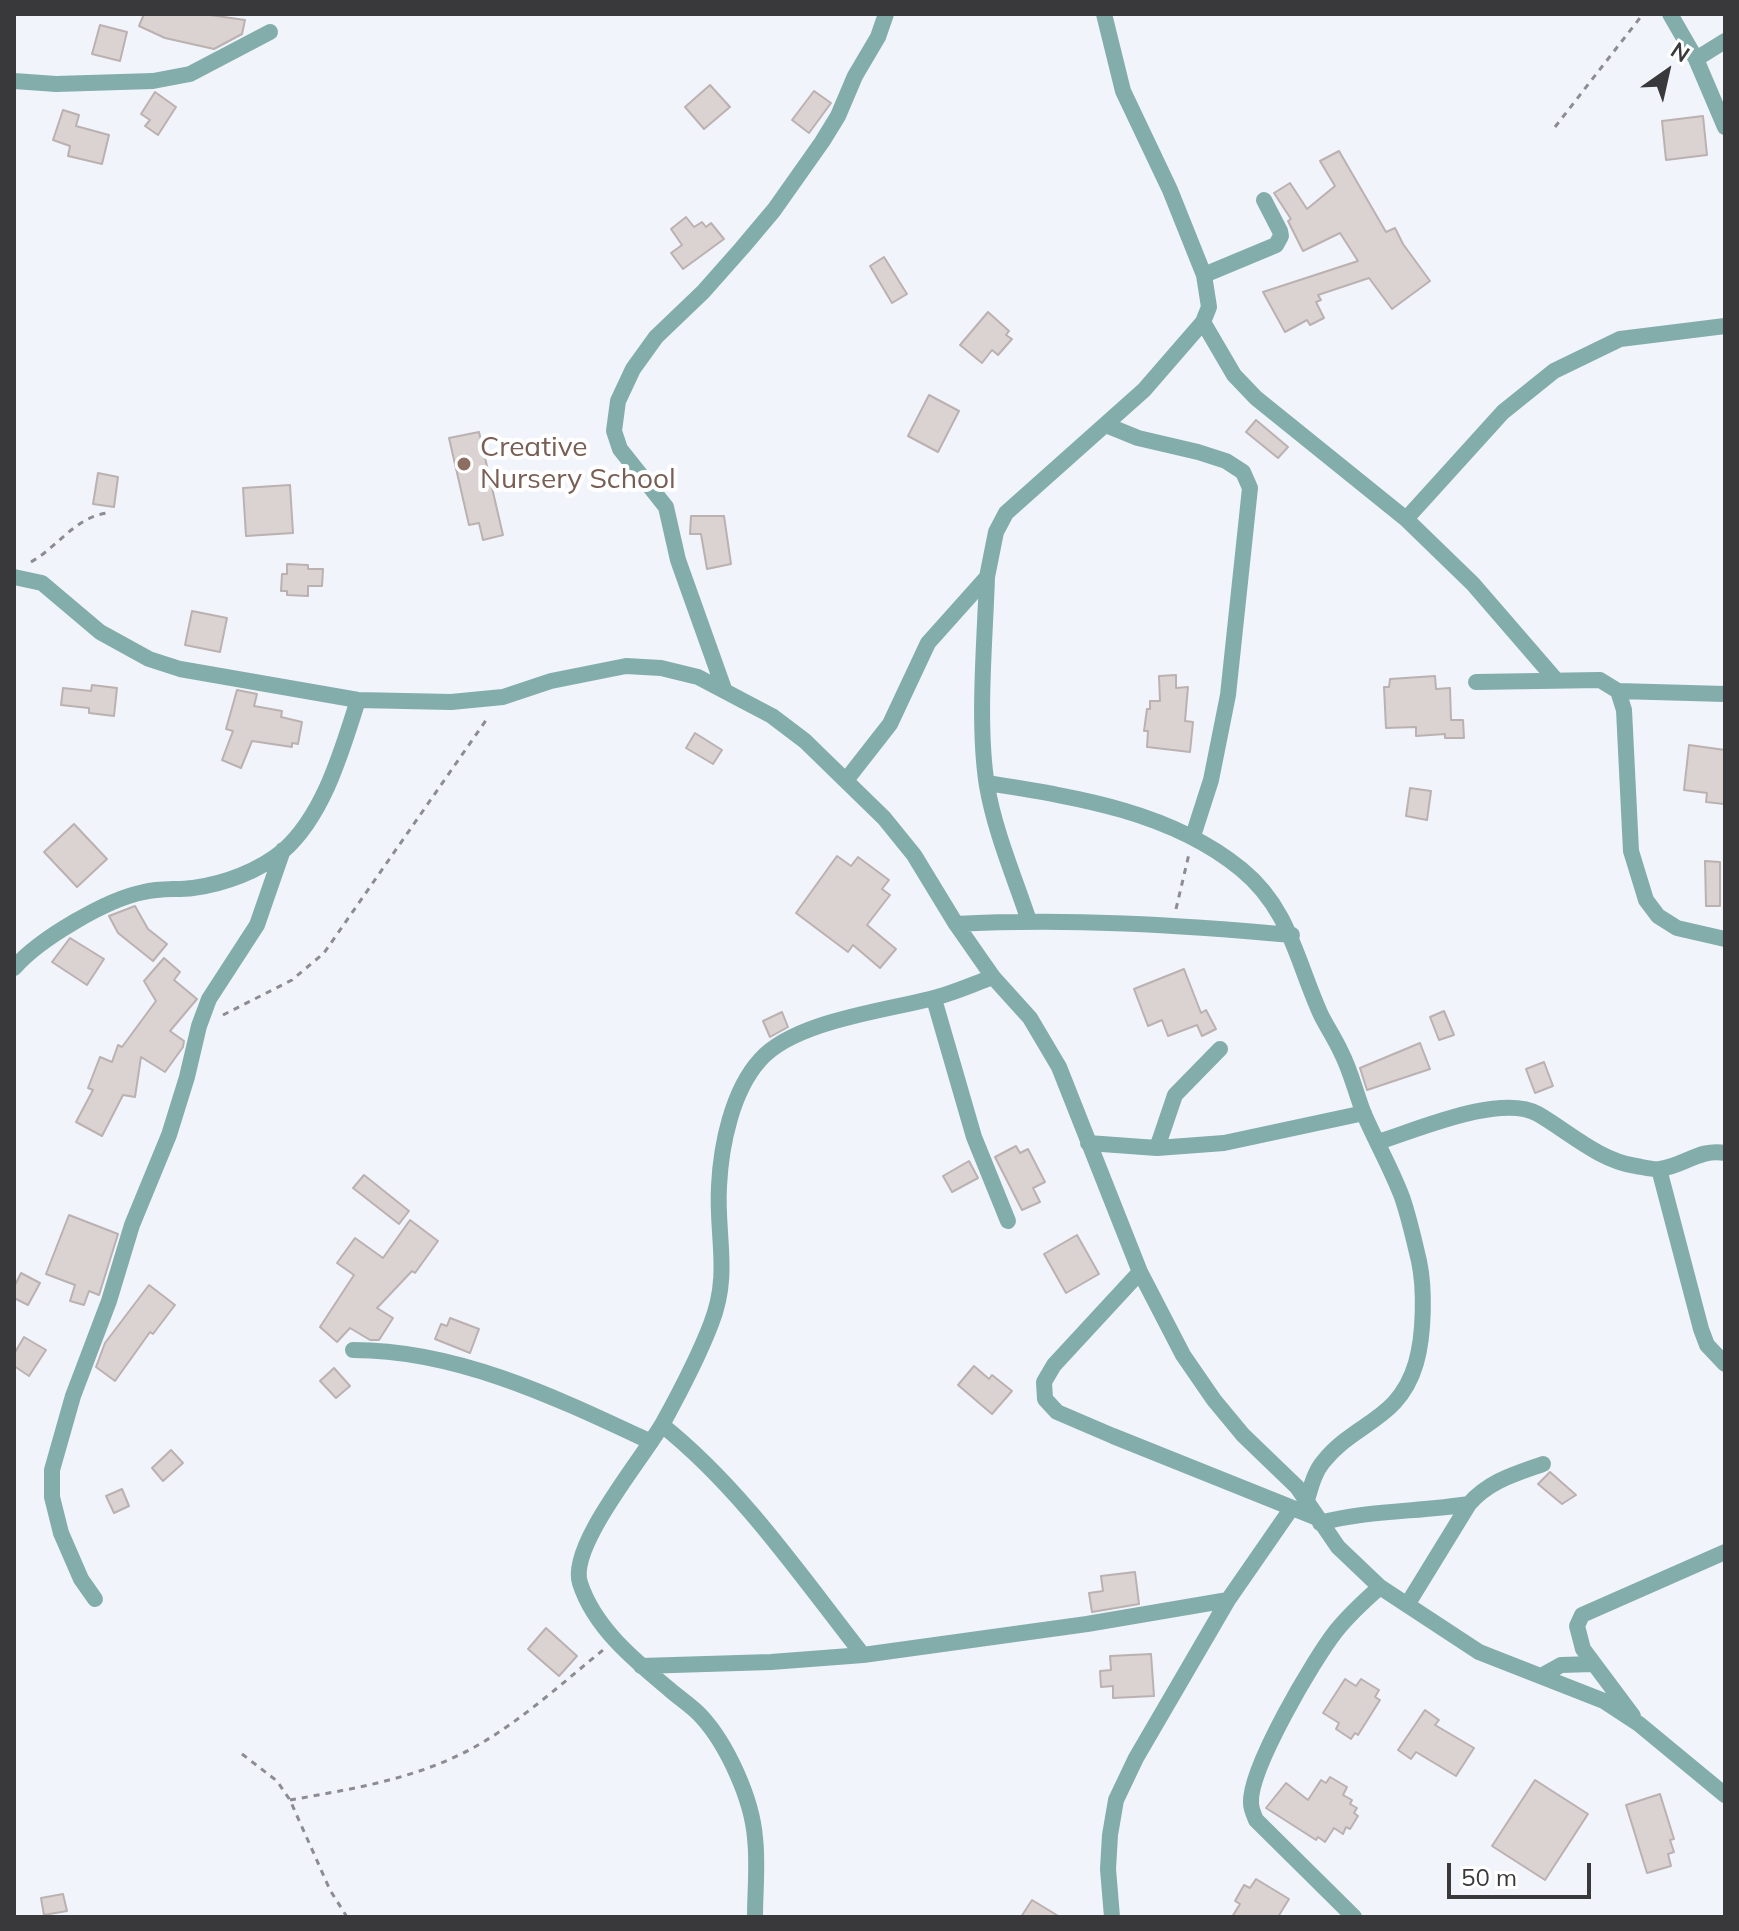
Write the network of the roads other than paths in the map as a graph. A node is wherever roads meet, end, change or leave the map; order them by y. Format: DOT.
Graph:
graph roads {
  1 [pos="886,14"];
  2 [pos="1104,14"];
  3 [pos="1670,14"];
  4 [pos="270,32"];
  5 [pos="1725,41"];
  6 [pos="1696,59"];
  7 [pos="14,81"];
  8 [pos="1725,127"];
  9 [pos="1264,200"];
  10 [pos="1204,275"];
  11 [pos="1203,322"];
  12 [pos="1725,326"];
  13 [pos="1106,425"];
  14 [pos="1406,519"];
  15 [pos="20,571"];
  16 [pos="987,577"];
  17 [pos="1556,680"];
  18 [pos="1476,682"];
  19 [pos="724,689"];
  20 [pos="1618,691"];
  21 [pos="1725,694"];
  22 [pos="358,700"];
  23 [pos="847,779"];
  24 [pos="987,783"];
  25 [pos="1193,836"];
  26 [pos="283,850"];
  27 [pos="1029,921"];
  28 [pos="956,924"];
  29 [pos="1292,935"];
  30 [pos="1725,939"];
  31 [pos="14,968"];
  32 [pos="993,977"];
  33 [pos="934,999"];
  34 [pos="1220,1049"];
  35 [pos="1364,1113"];
  36 [pos="1378,1142"];
  37 [pos="1088,1143"];
  38 [pos="1157,1148"];
  39 [pos="1725,1153"];
  40 [pos="1659,1169"];
  41 [pos="1008,1221"];
  42 [pos="1140,1272"];
  43 [pos="353,1350"];
  44 [pos="1725,1364"];
  45 [pos="662,1425"];
  46 [pos="651,1442"];
  47 [pos="1543,1464"];
  48 [pos="1307,1500"];
  49 [pos="1469,1504"];
  50 [pos="1291,1509"];
  51 [pos="1317,1520"];
  52 [pos="1725,1552"];
  53 [pos="1380,1587"];
  54 [pos="95,1599"];
  55 [pos="1228,1600"];
  56 [pos="1407,1605"];
  57 [pos="863,1655"];
  58 [pos="1593,1664"];
  59 [pos="641,1666"];
  60 [pos="1543,1675"];
  61 [pos="1639,1724"];
  62 [pos="1725,1795"];
  63 [pos="755,1917"];
  64 [pos="1112,1917"];
  65 [pos="1354,1917"];
  1 -- 19 [label="street"];
  2 -- 10 [label="street"];
  3 -- 6 [label="street"];
  4 -- 7 [label="street"];
  5 -- 6 [label="street"];
  6 -- 8 [label="street"];
  9 -- 10 [label="street"];
  10 -- 11 [label="street"];
  11 -- 13 [label="street"];
  11 -- 14 [label="street"];
  12 -- 14 [label="street"];
  13 -- 16 [label="street"];
  13 -- 25 [label="street"];
  14 -- 17 [label="street"];
  15 -- 22 [label="street"];
  16 -- 23 [label="street"];
  16 -- 24 [label="street"];
  17 -- 18 [label="street"];
  17 -- 20 [label="street"];
  19 -- 22 [label="street"];
  19 -- 23 [label="street"];
  20 -- 21 [label="street"];
  20 -- 30 [label="street"];
  22 -- 26 [label="street"];
  23 -- 28 [label="street"];
  24 -- 25 [label="street"];
  24 -- 27 [label="street"];
  25 -- 29 [label="street"];
  26 -- 31 [label="street"];
  26 -- 54 [label="street"];
  27 -- 28 [label="street"];
  27 -- 29 [label="street"];
  28 -- 32 [label="street"];
  29 -- 35 [label="street"];
  32 -- 33 [label="street"];
  32 -- 37 [label="street"];
  33 -- 41 [label="street"];
  33 -- 45 [label="street"];
  34 -- 38 [label="street"];
  35 -- 36 [label="street"];
  35 -- 38 [label="street"];
  36 -- 40 [label="street"];
  36 -- 48 [label="street"];
  37 -- 38 [label="street"];
  37 -- 42 [label="street"];
  39 -- 40 [label="street"];
  40 -- 44 [label="street"];
  42 -- 48 [label="street"];
  42 -- 50 [label="street"];
  43 -- 46 [label="street"];
  45 -- 46 [label="street"];
  45 -- 57 [label="street"];
  46 -- 59 [label="street"];
  47 -- 49 [label="street"];
  48 -- 51 [label="street"];
  49 -- 51 [label="street"];
  49 -- 56 [label="street"];
  50 -- 51 [label="street"];
  50 -- 55 [label="street"];
  51 -- 53 [label="street"];
  52 -- 58 [label="street"];
  53 -- 56 [label="street"];
  53 -- 65 [label="street"];
  55 -- 57 [label="street"];
  55 -- 64 [label="street"];
  56 -- 60 [label="street"];
  57 -- 59 [label="street"];
  58 -- 60 [label="street"];
  58 -- 61 [label="street"];
  59 -- 63 [label="street"];
  60 -- 61 [label="street"];
  61 -- 62 [label="street"];
}
